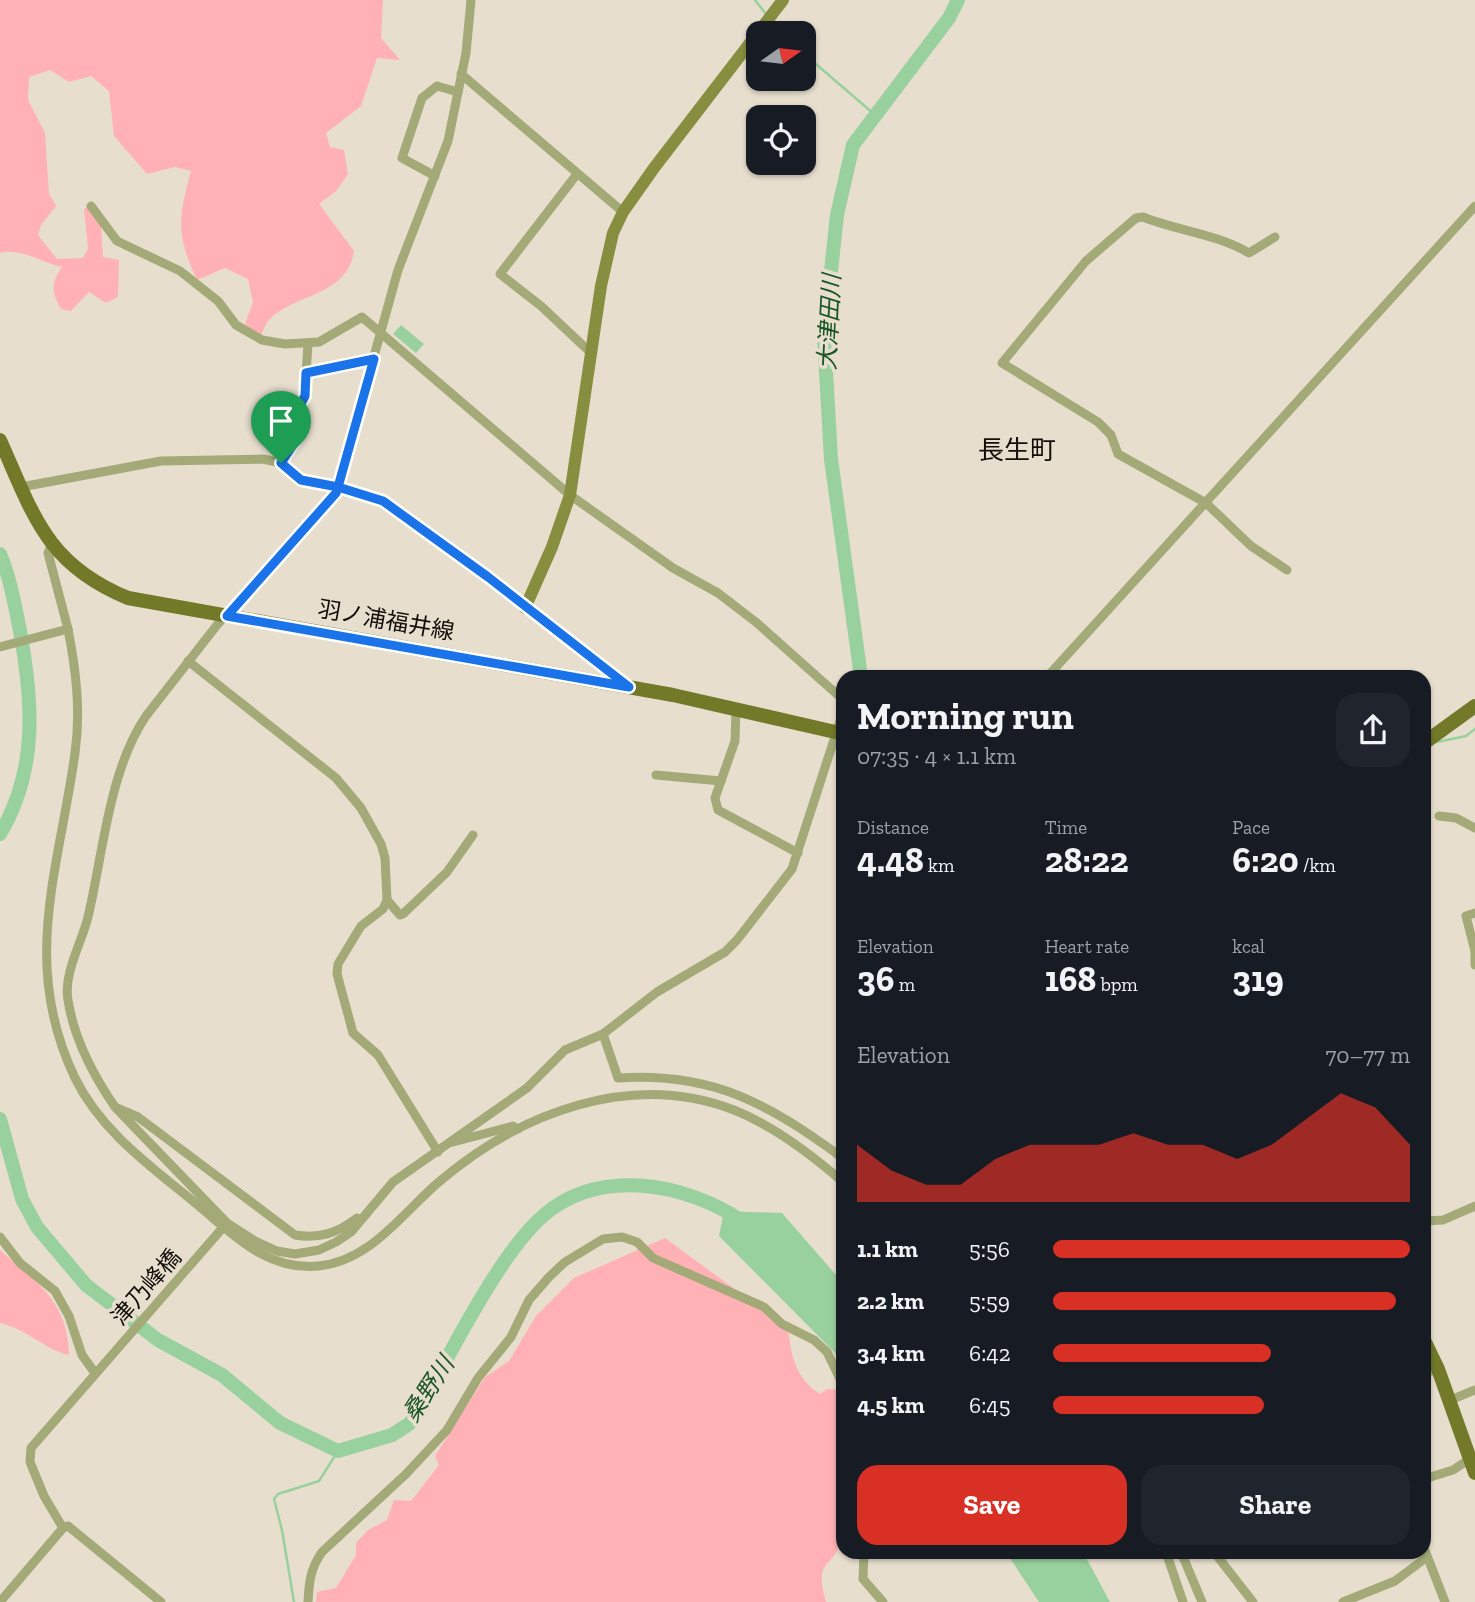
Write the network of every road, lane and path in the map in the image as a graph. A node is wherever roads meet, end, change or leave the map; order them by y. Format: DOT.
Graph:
graph roads {
  1 [pos="471,0"];
  2 [pos="783,0"];
  3 [pos="461,74"];
  4 [pos="458,92"];
  5 [pos="577,174"];
  6 [pos="435,176"];
  7 [pos="91,206"];
  8 [pos="1475,206"];
  9 [pos="623,212"];
  10 [pos="1275,237"];
  11 [pos="381,331"];
  12 [pos="309,344"];
  13 [pos="591,354"];
  14 [pos="374,359"];
  15 [pos="306,373"];
  16 [pos="0,440"];
  17 [pos="281,463"];
  18 [pos="21,486"];
  19 [pos="338,487"];
  20 [pos="570,495"];
  21 [pos="1206,503"];
  22 [pos="51,546"];
  23 [pos="1287,570"];
  24 [pos="525,608"];
  25 [pos="227,616"];
  26 [pos="66,630"];
  27 [pos="0,647"];
  28 [pos="188,661"];
  29 [pos="1053,670"];
  30 [pos="629,687"];
  31 [pos="836,693"];
  32 [pos="1475,706"];
  33 [pos="736,709"];
  34 [pos="836,732"];
  35 [pos="1431,738"];
  36 [pos="836,744"];
  37 [pos="656,775"];
  38 [pos="721,780"];
  39 [pos="1439,816"];
  40 [pos="1475,828"];
  41 [pos="473,835"];
  42 [pos="798,853"];
  43 [pos="387,901"];
  44 [pos="1475,913"];
  45 [pos="1475,951"];
  46 [pos="1475,965"];
  47 [pos="603,1034"];
  48 [pos="115,1107"];
  49 [pos="518,1129"];
  50 [pos="452,1141"];
  51 [pos="438,1152"];
  52 [pos="836,1153"];
  53 [pos="836,1177"];
  54 [pos="1475,1206"];
  55 [pos="364,1214"];
  56 [pos="1431,1221"];
  57 [pos="223,1228"];
  58 [pos="0,1237"];
  59 [pos="98,1370"];
  60 [pos="836,1371"];
  61 [pos="1432,1371"];
  62 [pos="1475,1390"];
  63 [pos="1448,1401"];
  64 [pos="1472,1467"];
  65 [pos="1431,1477"];
  66 [pos="63,1528"];
  67 [pos="864,1559"];
  68 [pos="1168,1559"];
  69 [pos="1184,1559"];
  70 [pos="1219,1559"];
  71 [pos="1419,1559"];
  72 [pos="1429,1559"];
  73 [pos="0,1602"];
  74 [pos="161,1602"];
  75 [pos="308,1602"];
  76 [pos="883,1602"];
  77 [pos="1183,1602"];
  78 [pos="1202,1602"];
  79 [pos="1253,1602"];
  80 [pos="1343,1602"];
  81 [pos="1445,1602"];
  1 -- 3 [label="street"];
  2 -- 9 [label="street"];
  3 -- 4 [label="street"];
  3 -- 5 [label="street"];
  4 -- 6 [label="street"];
  4 -- 6 [label="street"];
  5 -- 9 [label="street"];
  5 -- 13 [label="street"];
  6 -- 11 [label="street"];
  7 -- 12 [label="street"];
  8 -- 21 [label="street"];
  9 -- 13 [label="street"];
  10 -- 21 [label="street"];
  11 -- 12 [label="street"];
  11 -- 14 [label="street"];
  11 -- 20 [label="street"];
  12 -- 15 [label="street"];
  13 -- 20 [label="street"];
  14 -- 15 [label="street"];
  14 -- 19 [label="street"];
  15 -- 17 [label="street"];
  16 -- 18 [label="main road, 羽ノ浦福井線"];
  17 -- 18 [label="street"];
  17 -- 19 [label="street"];
  18 -- 22 [label="main road, 羽ノ浦福井線"];
  19 -- 24 [label="street"];
  19 -- 25 [label="street"];
  20 -- 24 [label="street"];
  20 -- 31 [label="street"];
  21 -- 23 [label="street"];
  21 -- 29 [label="street"];
  22 -- 25 [label="main road, 羽ノ浦福井線"];
  22 -- 26 [label="street"];
  24 -- 30 [label="street"];
  25 -- 28 [label="street"];
  25 -- 30 [label="main road, 羽ノ浦福井線"];
  26 -- 27 [label="street"];
  26 -- 57 [label="street"];
  28 -- 43 [label="street"];
  28 -- 48 [label="street"];
  30 -- 33 [label="main road, 羽ノ浦福井線"];
  32 -- 35 [label="main road"];
  33 -- 34 [label="main road, 羽ノ浦福井線"];
  33 -- 38 [label="street"];
  36 -- 42 [label="street"];
  37 -- 38 [label="street"];
  38 -- 42 [label="street"];
  39 -- 40 [label="street"];
  41 -- 43 [label="street"];
  42 -- 47 [label="street"];
  43 -- 51 [label="street"];
  44 -- 45 [label="street"];
  45 -- 46 [label="street"];
  47 -- 50 [label="street"];
  47 -- 52 [label="street"];
  48 -- 55 [label="street"];
  48 -- 57 [label="street"];
  49 -- 50 [label="street"];
  49 -- 53 [label="street"];
  49 -- 57 [label="street"];
  50 -- 51 [label="street"];
  51 -- 55 [label="street"];
  54 -- 56 [label="street"];
  55 -- 57 [label="street"];
  57 -- 59 [label="street, 津乃峰橋"];
  58 -- 59 [label="street"];
  59 -- 66 [label="street, 津乃峰橋"];
  60 -- 75 [label="street"];
  61 -- 63 [label="main road"];
  62 -- 63 [label="street"];
  63 -- 64 [label="main road"];
  64 -- 65 [label="street"];
  66 -- 73 [label="street"];
  66 -- 74 [label="street"];
  67 -- 76 [label="street"];
  68 -- 77 [label="street"];
  69 -- 78 [label="street"];
  70 -- 79 [label="street"];
  71 -- 80 [label="street"];
  72 -- 81 [label="street"];
}
